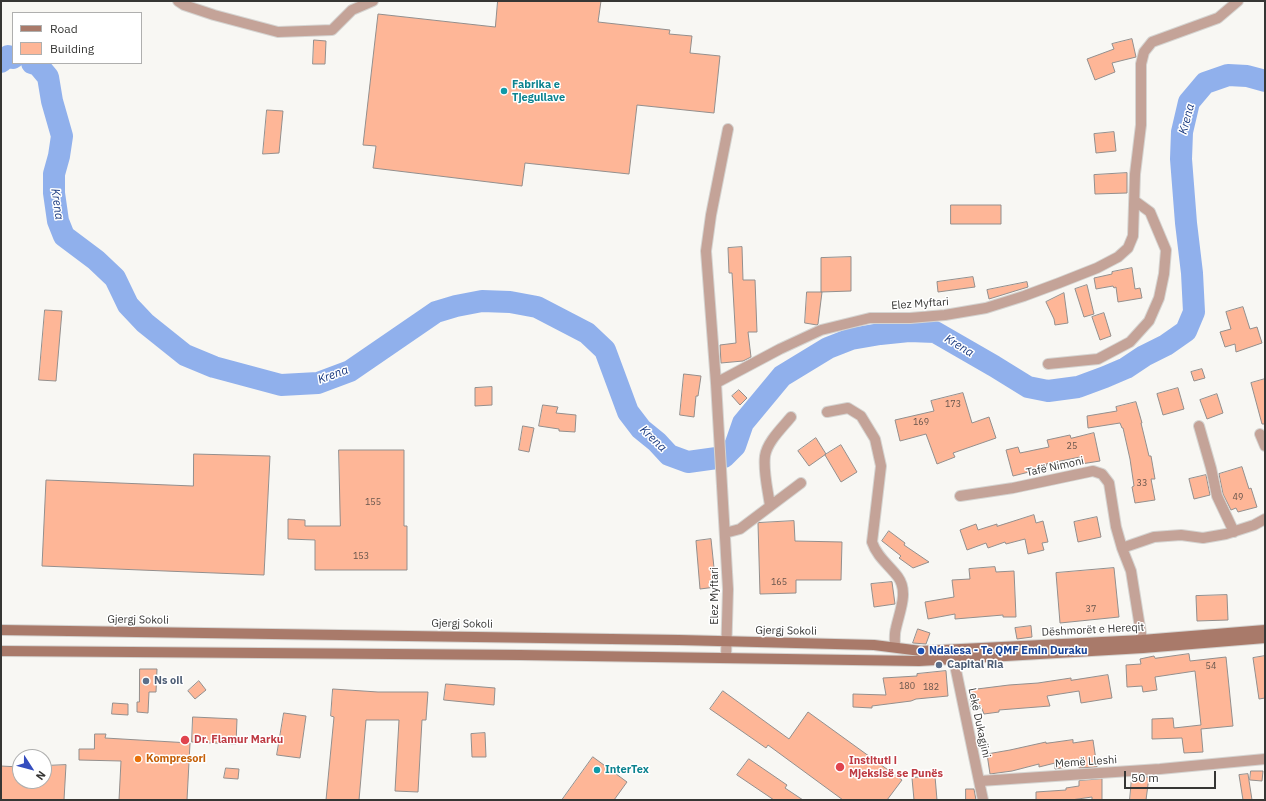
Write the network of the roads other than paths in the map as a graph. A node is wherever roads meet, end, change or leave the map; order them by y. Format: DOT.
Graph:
graph roads {
  1 [pos="178,1"];
  2 [pos="373,1"];
  3 [pos="1238,1"];
  4 [pos="728,129"];
  5 [pos="1135,201"];
  6 [pos="1048,364"];
  7 [pos="716,383"];
  8 [pos="827,412"];
  9 [pos="791,417"];
  10 [pos="1199,426"];
  11 [pos="1260,434"];
  12 [pos="1265,446"];
  13 [pos="801,483"];
  14 [pos="960,496"];
  15 [pos="770,506"];
  16 [pos="1265,519"];
  17 [pos="1234,532"];
  18 [pos="725,533"];
  19 [pos="1122,548"];
  20 [pos="1,630"];
  21 [pos="1265,630"];
  22 [pos="1265,638"];
  23 [pos="1142,640"];
  24 [pos="726,641"];
  25 [pos="895,647"];
  26 [pos="1,651"];
  27 [pos="953,654"];
  28 [pos="920,656"];
  29 [pos="726,658"];
  30 [pos="1265,759"];
  31 [pos="980,781"];
  32 [pos="983,800"];
  1 -- 2 [label="street"];
  3 -- 5 [label="street, Elez Myftari"];
  4 -- 7 [label="street"];
  5 -- 6 [label="street"];
  5 -- 7 [label="street, Elez Myftari"];
  7 -- 18 [label="street, Elez Myftari"];
  8 -- 25 [label="street"];
  9 -- 15 [label="street"];
  10 -- 17 [label="street"];
  11 -- 12 [label="street"];
  13 -- 15 [label="street"];
  14 -- 19 [label="street, Tafë Nimoni"];
  15 -- 18 [label="street"];
  16 -- 17 [label="street"];
  17 -- 19 [label="street"];
  18 -- 24 [label="street, Elez Myftari"];
  19 -- 23 [label="street, Tafë Nimoni"];
  20 -- 24 [label="main road, Gjergj Sokoli"];
  21 -- 23 [label="main road, Dëshmorët e Hereqit"];
  22 -- 27 [label="main road"];
  23 -- 27 [label="main road, Dëshmorët e Hereqit"];
  24 -- 25 [label="main road, Gjergj Sokoli"];
  24 -- 29 [label="street, Elez Myftari"];
  25 -- 28 [label="main road, Gjergj Sokoli"];
  26 -- 29 [label="main road"];
  27 -- 28 [label="main road, Dëshmorët e Hereqit"];
  27 -- 31 [label="street, Lekë Dukagjini"];
  28 -- 29 [label="main road"];
  30 -- 31 [label="street, Memë Lleshi"];
  31 -- 32 [label="street, Lekë Dukagjini"];
}
